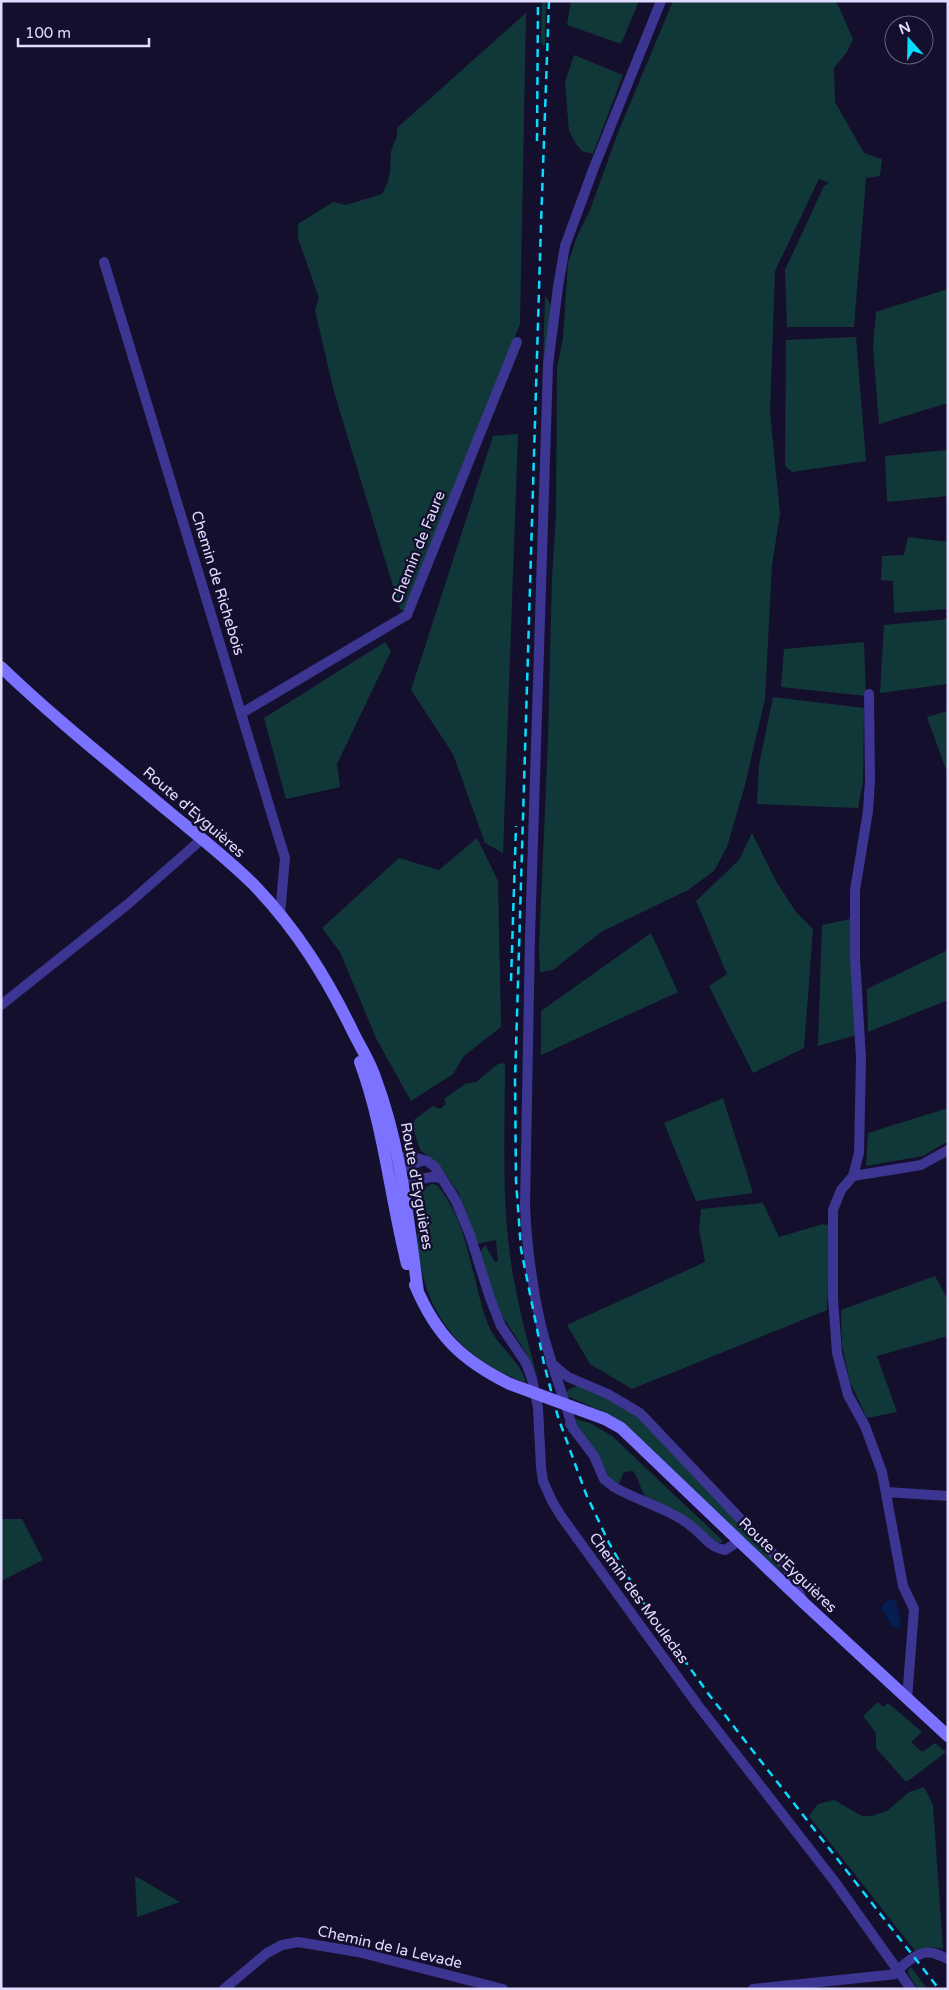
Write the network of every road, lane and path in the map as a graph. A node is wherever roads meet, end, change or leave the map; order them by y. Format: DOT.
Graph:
graph roads {
  1 [pos="661,1"];
  2 [pos="104,262"];
  3 [pos="517,342"];
  4 [pos="1,667"];
  5 [pos="869,694"];
  6 [pos="242,714"];
  7 [pos="202,839"];
  8 [pos="280,915"];
  9 [pos="1,1005"];
  10 [pos="340,1005"];
  11 [pos="948,1150"];
  12 [pos="398,1157"];
  13 [pos="424,1160"];
  14 [pos="853,1176"];
  15 [pos="398,1178"];
  16 [pos="441,1178"];
  17 [pos="551,1363"];
  18 [pos="886,1492"];
  19 [pos="948,1496"];
  20 [pos="739,1540"];
  21 [pos="805,1604"];
  22 [pos="907,1699"];
  23 [pos="948,1736"];
  24 [pos="948,1959"];
  25 [pos="898,1971"];
  26 [pos="224,1989"];
  27 [pos="503,1989"];
  28 [pos="753,1989"];
  29 [pos="910,1989"];
  1 -- 17 [label="street"];
  2 -- 6 [label="street, Chemin de Richebois"];
  3 -- 6 [label="street, Chemin de Faure"];
  4 -- 7 [label="main road, Route d'Eyguières"];
  5 -- 14 [label="street"];
  6 -- 8 [label="street, Chemin de Richebois"];
  7 -- 8 [label="main road, Route d'Eyguières"];
  7 -- 9 [label="street"];
  8 -- 10 [label="main road, Route d'Eyguières"];
  10 -- 12 [label="main road, Route d'Eyguières"];
  10 -- 15 [label="main road, Route d'Eyguières"];
  11 -- 14 [label="street"];
  12 -- 13 [label="street"];
  12 -- 15 [label="main road, Route d'Eyguières"];
  13 -- 15 [label="street"];
  13 -- 16 [label="street, Chemin des Mouledas"];
  14 -- 18 [label="street"];
  15 -- 16 [label="street"];
  15 -- 20 [label="main road, Route d'Eyguières, bridge"];
  16 -- 25 [label="street, Chemin des Mouledas"];
  17 -- 20 [label="street"];
  17 -- 21 [label="street"];
  18 -- 19 [label="street"];
  18 -- 22 [label="street"];
  20 -- 21 [label="main road, Route d'Eyguières"];
  21 -- 22 [label="main road, Route d'Eyguières"];
  22 -- 23 [label="main road, Route d'Eyguières"];
  24 -- 25 [label="street"];
  25 -- 28 [label="street"];
  25 -- 29 [label="street, Chemin des Mouledas"];
  26 -- 27 [label="street, Chemin de la Levade"];
}
